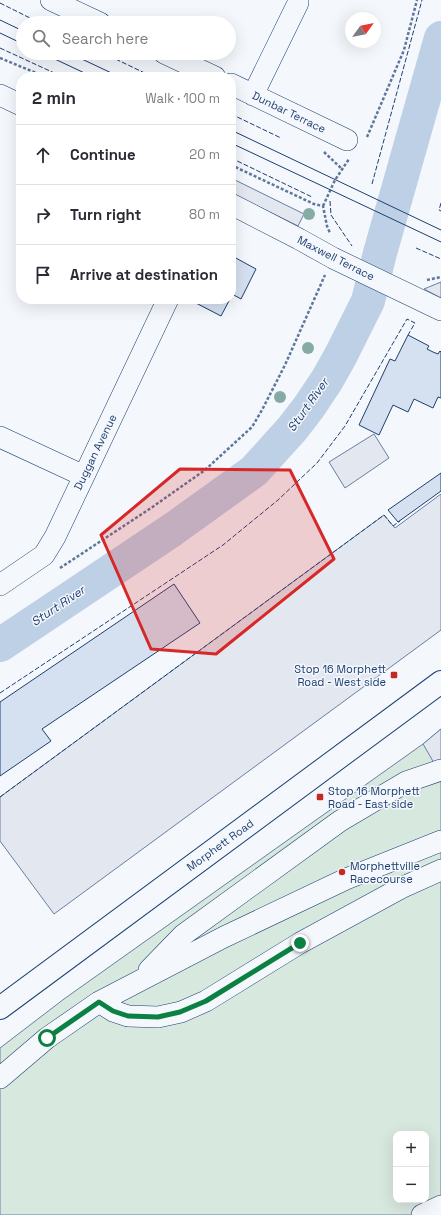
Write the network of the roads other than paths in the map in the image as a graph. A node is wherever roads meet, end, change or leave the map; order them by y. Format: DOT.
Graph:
graph roads {
  1 [pos="51,0"];
  2 [pos="298,0"];
  3 [pos="85,16"];
  4 [pos="179,60"];
  5 [pos="204,72"];
  6 [pos="236,86"];
  7 [pos="0,95"];
  8 [pos="254,95"];
  9 [pos="16,103"];
  10 [pos="352,144"];
  11 [pos="236,207"];
  12 [pos="166,304"];
  13 [pos="441,310"];
  14 [pos="0,437"];
  15 [pos="84,476"];
  16 [pos="0,586"];
  17 [pos="441,682"];
  18 [pos="441,770"];
  19 [pos="441,841"];
  20 [pos="441,870"];
  21 [pos="136,983"];
  22 [pos="99,1002"];
  23 [pos="0,1008"];
  24 [pos="0,1078"];
  25 [pos="441,1206"];
  26 [pos="422,1215"];
  1 -- 3 [label="street"];
  2 -- 8 [label="street"];
  4 -- 5 [label="street"];
  6 -- 8 [label="street, Dunbar Terrace"];
  7 -- 9 [label="street"];
  8 -- 10 [label="street, Dunbar Terrace"];
  11 -- 13 [label="street, Maxwell Terrace"];
  12 -- 15 [label="street, Duggan Avenue"];
  14 -- 15 [label="street"];
  15 -- 16 [label="street, Duggan Avenue"];
  17 -- 23 [label="main road, Morphett Road"];
  18 -- 21 [label="street"];
  19 -- 21 [label="street"];
  20 -- 22 [label="street"];
  21 -- 22 [label="street"];
  22 -- 24 [label="street"];
  25 -- 26 [label="street"];
}
